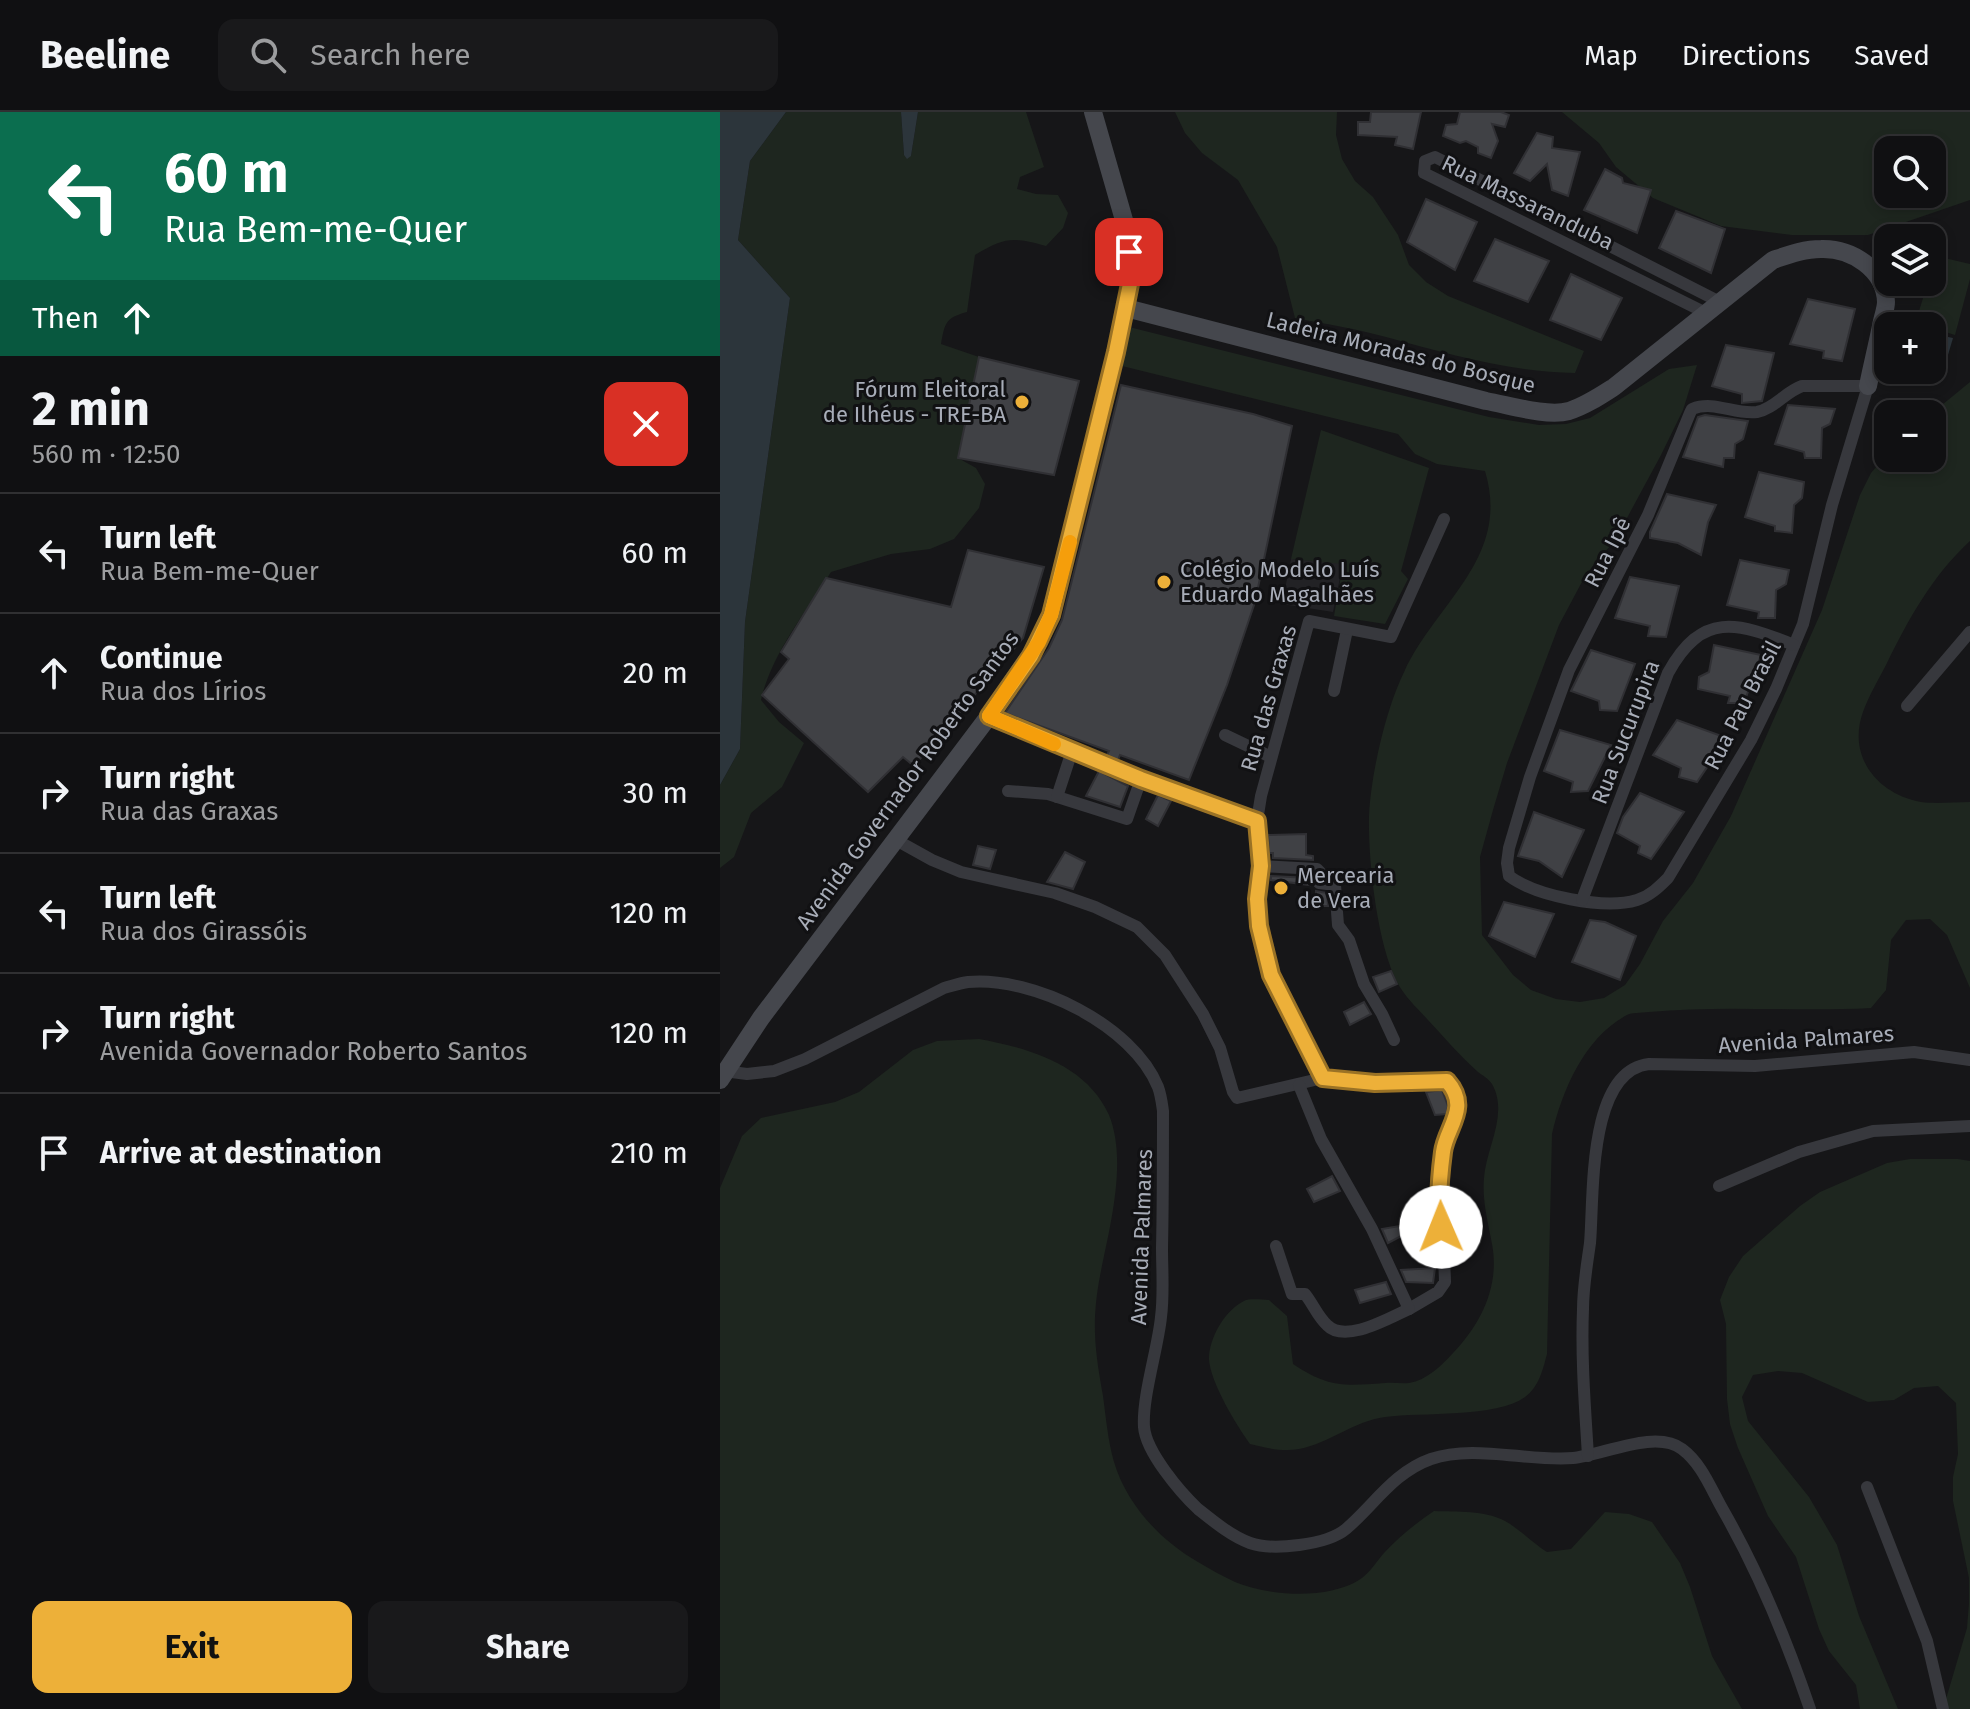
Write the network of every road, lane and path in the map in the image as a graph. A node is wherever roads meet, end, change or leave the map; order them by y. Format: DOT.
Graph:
graph roads {
  1 [pos="1093,112"];
  2 [pos="1505,192"];
  3 [pos="1497,209"];
  4 [pos="1584,233"];
  5 [pos="1575,248"];
  6 [pos="1126,308"];
  7 [pos="1713,308"];
  8 [pos="1868,386"];
  9 [pos="1444,519"];
  10 [pos="1347,630"];
  11 [pos="1970,632"];
  12 [pos="1794,645"];
  13 [pos="1334,691"];
  14 [pos="1907,706"];
  15 [pos="989,716"];
  16 [pos="1225,735"];
  17 [pos="1072,751"];
  18 [pos="1271,757"];
  19 [pos="1141,779"];
  20 [pos="1008,791"];
  21 [pos="1057,797"];
  22 [pos="1257,821"];
  23 [pos="896,840"];
  24 [pos="1261,866"];
  25 [pos="1520,884"];
  26 [pos="1582,900"];
  27 [pos="1394,1040"];
  28 [pos="1970,1060"];
  29 [pos="721,1073"];
  30 [pos="1323,1078"];
  31 [pos="1299,1085"];
  32 [pos="1970,1126"];
  33 [pos="1719,1186"];
  34 [pos="1276,1246"];
  35 [pos="1409,1309"];
  36 [pos="1588,1456"];
  37 [pos="1867,1487"];
  38 [pos="1810,1709"];
  39 [pos="1943,1709"];
  1 -- 6 [label="main road, Avenida Governador Roberto Santos"];
  2 -- 3 [label="street"];
  2 -- 3 [label="street, Rua Massaranduba"];
  2 -- 4 [label="street, Rua Massaranduba"];
  3 -- 5 [label="street, Rua Massaranduba"];
  4 -- 5 [label="street"];
  4 -- 7 [label="street, Rua Massaranduba"];
  5 -- 7 [label="street, Rua Massaranduba"];
  6 -- 7 [label="main road, Ladeira Moradas do Bosque"];
  6 -- 15 [label="main road, Avenida Governador Roberto Santos"];
  7 -- 8 [label="main road, Ladeira Moradas do Bosque"];
  8 -- 12 [label="street, Rua Pau Brasil"];
  8 -- 25 [label="street, Rua Ipê"];
  9 -- 10 [label="street, Rua das Graxas"];
  10 -- 13 [label="street"];
  10 -- 18 [label="street, Rua das Graxas"];
  11 -- 14 [label="street"];
  12 -- 26 [label="street, Rua Pau Brasil"];
  12 -- 26 [label="street, Rua Sucurupira"];
  15 -- 17 [label="street"];
  15 -- 23 [label="main road, Avenida Governador Roberto Santos"];
  16 -- 18 [label="street"];
  17 -- 19 [label="street"];
  17 -- 21 [label="street"];
  18 -- 22 [label="street, Rua das Graxas"];
  19 -- 21 [label="street"];
  19 -- 22 [label="street"];
  20 -- 21 [label="street"];
  22 -- 24 [label="street, Rua das Graxas"];
  23 -- 29 [label="main road, Avenida Governador Roberto Santos"];
  23 -- 31 [label="street"];
  24 -- 27 [label="street"];
  24 -- 30 [label="street, Rua das Graxas"];
  25 -- 26 [label="street, Rua Pau Brasil"];
  28 -- 36 [label="street, Avenida Palmares"];
  29 -- 36 [label="street, Avenida Palmares"];
  30 -- 31 [label="street"];
  30 -- 35 [label="street"];
  31 -- 35 [label="street"];
  32 -- 33 [label="street"];
  34 -- 35 [label="street"];
  36 -- 38 [label="street"];
  37 -- 39 [label="street"];
}
